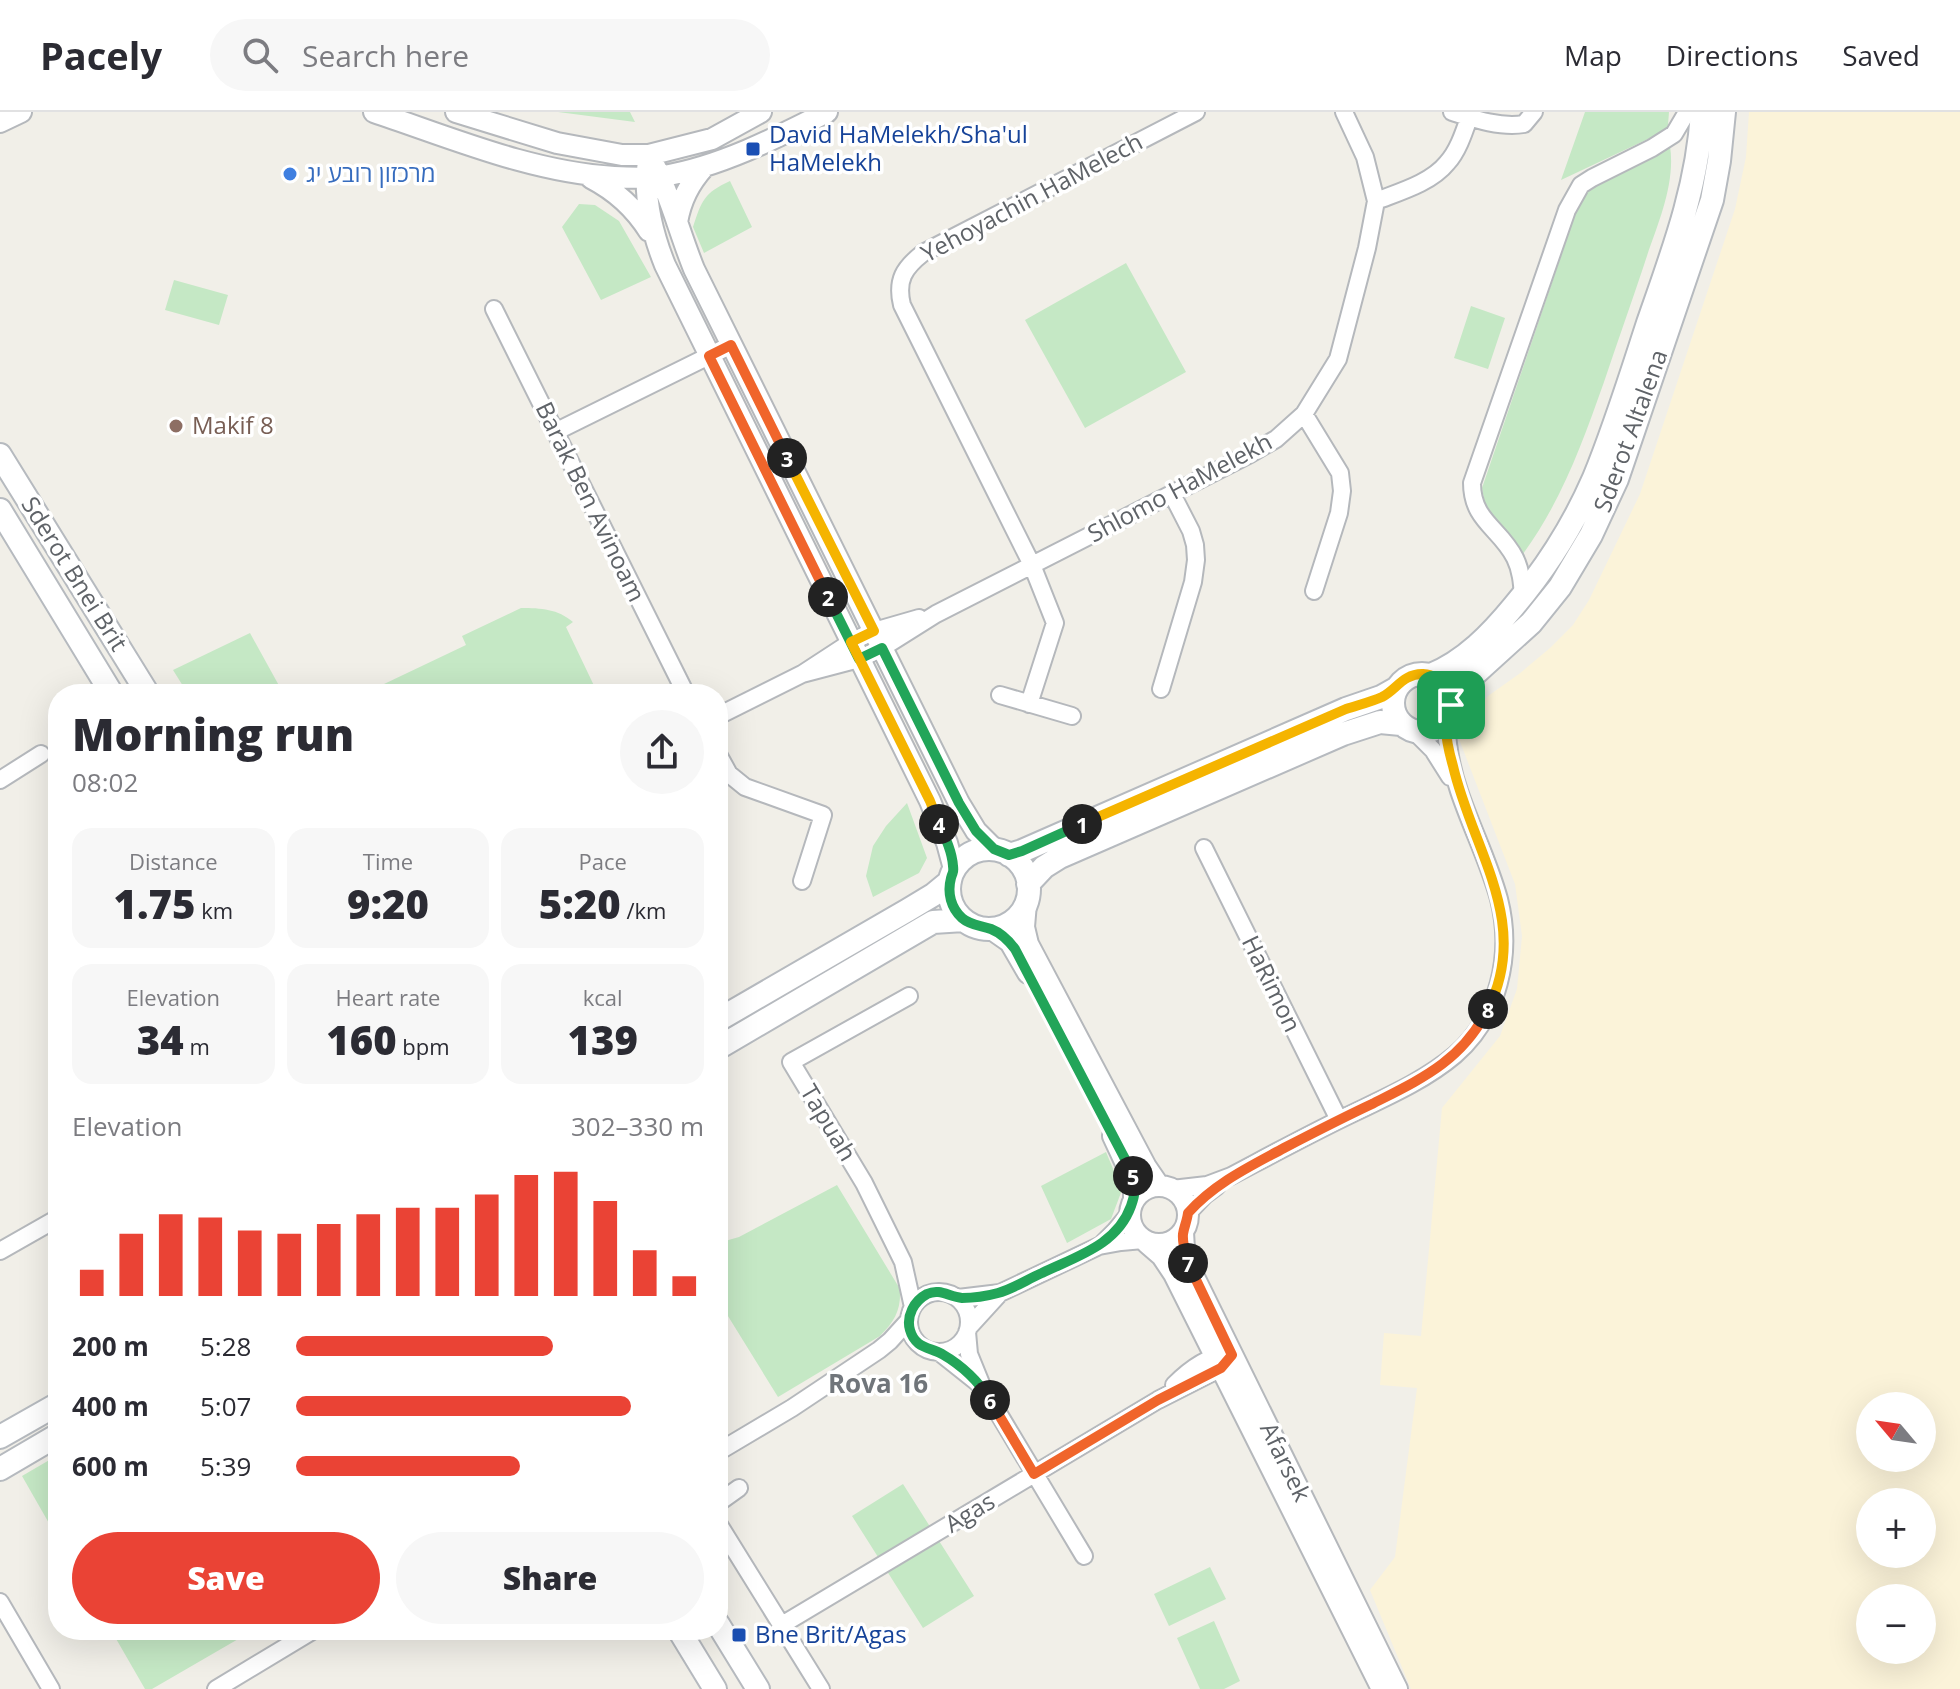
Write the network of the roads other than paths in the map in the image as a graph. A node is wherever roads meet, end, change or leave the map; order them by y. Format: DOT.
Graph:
graph roads {
  1 [pos="21,112"];
  2 [pos="374,112"];
  3 [pos="456,112"];
  4 [pos="761,112"];
  5 [pos="1196,112"];
  6 [pos="1344,112"];
  7 [pos="1452,112"];
  8 [pos="1534,112"];
  9 [pos="1687,112"];
  10 [pos="1702,112"];
  11 [pos="1724,112"];
  12 [pos="815,115"];
  13 [pos="1470,115"];
  14 [pos="0,122"];
  15 [pos="649,155"];
  16 [pos="704,167"];
  17 [pos="584,175"];
  18 [pos="653,177"];
  19 [pos="1376,201"];
  20 [pos="677,226"];
  21 [pos="654,237"];
  22 [pos="494,309"];
  23 [pos="731,345"];
  24 [pos="709,356"];
  25 [pos="1304,414"];
  26 [pos="555,432"];
  27 [pos="0,455"];
  28 [pos="1172,494"];
  29 [pos="0,510"];
  30 [pos="1032,565"];
  31 [pos="1314,591"];
  32 [pos="1523,596"];
  33 [pos="878,640"];
  34 [pos="855,651"];
  35 [pos="1431,675"];
  36 [pos="106,684"];
  37 [pos="142,684"];
  38 [pos="681,684"];
  39 [pos="1397,688"];
  40 [pos="1161,689"];
  41 [pos="1000,695"];
  42 [pos="1029,704"];
  43 [pos="728,711"];
  44 [pos="1448,712"];
  45 [pos="1072,716"];
  46 [pos="1408,728"];
  47 [pos="41,754"];
  48 [pos="728,772"];
  49 [pos="2,773"];
  50 [pos="1458,788"];
  51 [pos="1204,848"];
  52 [pos="1002,852"];
  53 [pos="952,875"];
  54 [pos="802,881"];
  55 [pos="1027,893"];
  56 [pos="964,920"];
  57 [pos="990,928"];
  58 [pos="909,996"];
  59 [pos="728,1014"];
  60 [pos="728,1042"];
  61 [pos="1339,1120"];
  62 [pos="1231,1176"];
  63 [pos="1166,1188"];
  64 [pos="1132,1207"];
  65 [pos="1185,1222"];
  66 [pos="48,1224"];
  67 [pos="0,1230"];
  68 [pos="1145,1242"];
  69 [pos="1099,1246"];
  70 [pos="6,1247"];
  71 [pos="903,1262"];
  72 [pos="1000,1293"];
  73 [pos="950,1295"];
  74 [pos="911,1313"];
  75 [pos="968,1329"];
  76 [pos="918,1344"];
  77 [pos="879,1350"];
  78 [pos="939,1352"];
  79 [pos="1223,1360"];
  80 [pos="982,1386"];
  81 [pos="48,1410"];
  82 [pos="0,1437"];
  83 [pos="48,1441"];
  84 [pos="728,1446"];
  85 [pos="0,1469"];
  86 [pos="1034,1474"];
  87 [pos="739,1488"];
  88 [pos="728,1496"];
  89 [pos="728,1540"];
  90 [pos="1084,1556"];
  91 [pos="0,1602"];
  92 [pos="780,1626"];
  93 [pos="299,1640"];
  94 [pos="685,1640"];
  95 [pos="728,1640"];
  96 [pos="234,1684"];
  97 [pos="51,1689"];
  98 [pos="216,1689"];
  99 [pos="715,1689"];
  100 [pos="758,1689"];
  101 [pos="821,1689"];
  102 [pos="1382,1689"];
  103 [pos="1397,1689"];
  1 -- 14 [label="street"];
  2 -- 17 [label="street"];
  3 -- 15 [label="street"];
  4 -- 15 [label="street"];
  5 -- 30 [label="street, Yehoyachin HaMelech"];
  6 -- 19 [label="street, Shlomo HaMelekh"];
  7 -- 13 [label="street"];
  8 -- 13 [label="street"];
  9 -- 32 [label="street"];
  10 -- 32 [label="main road, Sderot Altalena"];
  11 -- 44 [label="main road, Sderot Altalena"];
  12 -- 16 [label="street"];
  13 -- 19 [label="street"];
  15 -- 18 [label="street"];
  16 -- 18 [label="street"];
  16 -- 20 [label="street"];
  17 -- 18 [label="street"];
  17 -- 21 [label="street"];
  18 -- 20 [label="street"];
  18 -- 21 [label="street"];
  19 -- 25 [label="street, Shlomo HaMelekh"];
  20 -- 23 [label="street"];
  21 -- 24 [label="street"];
  22 -- 26 [label="street, Barak Ben Avinoam"];
  23 -- 24 [label="street"];
  23 -- 33 [label="street"];
  24 -- 26 [label="street"];
  24 -- 34 [label="street"];
  25 -- 28 [label="street, Shlomo HaMelekh"];
  25 -- 31 [label="street"];
  26 -- 38 [label="street, Barak Ben Avinoam"];
  27 -- 37 [label="main road, Sderot Bnei Brit"];
  28 -- 30 [label="street, Shlomo HaMelekh"];
  28 -- 40 [label="street"];
  29 -- 36 [label="main road, Sderot Bnei Brit"];
  30 -- 33 [label="street, Shlomo HaMelekh"];
  30 -- 42 [label="street, Yehoyachin HaMelech"];
  32 -- 35 [label="main road, Sderot Altalena"];
  33 -- 34 [label="street, Shlomo HaMelekh"];
  33 -- 52 [label="street"];
  34 -- 43 [label="street, Shlomo HaMelekh"];
  34 -- 53 [label="street"];
  35 -- 39 [label="main road"];
  35 -- 44 [label="main road"];
  39 -- 46 [label="main road"];
  39 -- 52 [label="main road"];
  41 -- 42 [label="street"];
  42 -- 45 [label="street"];
  44 -- 46 [label="main road"];
  44 -- 50 [label="street"];
  46 -- 50 [label="street"];
  46 -- 55 [label="main road"];
  47 -- 49 [label="street"];
  48 -- 54 [label="street"];
  50 -- 61 [label="street"];
  51 -- 61 [label="street, HaRimon"];
  52 -- 53 [label="main road"];
  52 -- 55 [label="main road"];
  53 -- 56 [label="main road"];
  53 -- 59 [label="main road"];
  55 -- 57 [label="main road"];
  55 -- 63 [label="street"];
  56 -- 57 [label="main road"];
  56 -- 60 [label="main road"];
  57 -- 64 [label="street"];
  58 -- 71 [label="street, Tapuah"];
  61 -- 62 [label="street"];
  62 -- 63 [label="street"];
  62 -- 65 [label="street"];
  63 -- 64 [label="street"];
  63 -- 65 [label="street"];
  64 -- 68 [label="street"];
  64 -- 69 [label="street"];
  65 -- 68 [label="street"];
  65 -- 79 [label="street, Afarsek"];
  66 -- 70 [label="street"];
  67 -- 70 [label="street"];
  68 -- 69 [label="street"];
  68 -- 79 [label="street, Afarsek"];
  69 -- 72 [label="street"];
  71 -- 73 [label="street, Tapuah"];
  71 -- 74 [label="street, Tapuah"];
  72 -- 73 [label="street"];
  72 -- 75 [label="street"];
  73 -- 74 [label="street"];
  73 -- 75 [label="street"];
  74 -- 76 [label="street"];
  74 -- 77 [label="street"];
  75 -- 78 [label="street"];
  75 -- 80 [label="street"];
  76 -- 77 [label="street"];
  76 -- 78 [label="street"];
  77 -- 84 [label="street"];
  78 -- 80 [label="street"];
  79 -- 86 [label="street, Agas"];
  79 -- 102 [label="street, Afarsek"];
  79 -- 103 [label="street, Afarsek"];
  80 -- 86 [label="street"];
  81 -- 82 [label="main road"];
  83 -- 85 [label="main road"];
  86 -- 90 [label="street"];
  86 -- 92 [label="street, Agas"];
  87 -- 88 [label="street"];
  89 -- 92 [label="street"];
  91 -- 97 [label="street"];
  92 -- 101 [label="street"];
  93 -- 96 [label="street"];
  94 -- 99 [label="main road"];
  95 -- 100 [label="main road"];
  96 -- 98 [label="street"];
}
